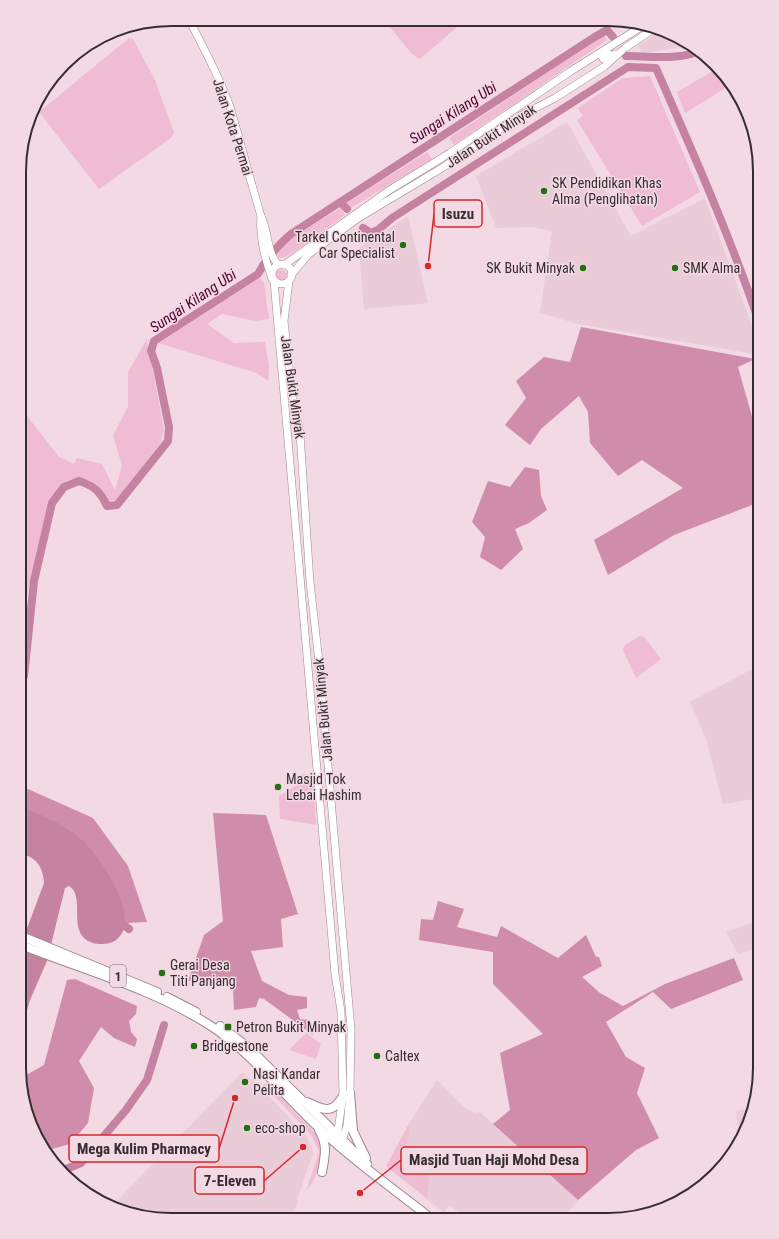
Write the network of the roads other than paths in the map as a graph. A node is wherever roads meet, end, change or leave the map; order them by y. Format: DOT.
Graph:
graph roads {
  1 [pos="192,26"];
  2 [pos="637,29"];
  3 [pos="649,32"];
  4 [pos="621,39"];
  5 [pos="625,48"];
  6 [pos="548,87"];
  7 [pos="541,105"];
  8 [pos="265,246"];
  9 [pos="279,263"];
  10 [pos="290,278"];
  11 [pos="273,280"];
  12 [pos="336,855"];
  13 [pos="326,857"];
  14 [pos="337,868"];
  15 [pos="327,870"];
  16 [pos="26,939"];
  17 [pos="26,946"];
  18 [pos="55,954"];
  19 [pos="346,1095"];
  20 [pos="299,1098"];
  21 [pos="316,1126"];
  22 [pos="337,1133"];
  23 [pos="340,1143"];
  24 [pos="322,1172"];
  25 [pos="381,1180"];
  26 [pos="424,1213"];
  1 -- 8 [label="main road, Jalan Kota Permai"];
  2 -- 4 [label="main road, Jalan Bukit Minyak"];
  3 -- 5 [label="main road, Jalan Bukit Minyak"];
  4 -- 5 [label="main road"];
  4 -- 6 [label="main road, Jalan Bukit Minyak"];
  5 -- 7 [label="main road, Jalan Bukit Minyak"];
  6 -- 7 [label="main road"];
  6 -- 9 [label="main road, Jalan Bukit Minyak"];
  7 -- 10 [label="main road, Jalan Bukit Minyak"];
  8 -- 9 [label="main road, Jalan Kota Permai"];
  8 -- 11 [label="main road, Jalan Kota Permai"];
  9 -- 10 [label="main road"];
  9 -- 11 [label="main road"];
  10 -- 11 [label="main road"];
  10 -- 12 [label="main road, Jalan Bukit Minyak"];
  11 -- 13 [label="main road, Jalan Bukit Minyak"];
  12 -- 13 [label="main road"];
  12 -- 14 [label="main road, Jalan Bukit Minyak"];
  13 -- 15 [label="main road, Jalan Bukit Minyak"];
  14 -- 15 [label="main road"];
  14 -- 19 [label="main road, Jalan Bukit Minyak"];
  15 -- 19 [label="main road, Jalan Bukit Minyak"];
  16 -- 18 [label="highway, 1"];
  17 -- 18 [label="highway, 1"];
  18 -- 20 [label="highway, 1"];
  18 -- 21 [label="highway, 1"];
  19 -- 20 [label="highway"];
  19 -- 22 [label="main road, Jalan Bukit Minyak"];
  19 -- 23 [label="main road, Jalan Bukit Minyak"];
  19 -- 25 [label="highway"];
  20 -- 22 [label="highway, 1"];
  21 -- 23 [label="highway, 1"];
  21 -- 24 [label="highway"];
  22 -- 23 [label="highway, 1"];
  23 -- 25 [label="highway, 1"];
  25 -- 26 [label="highway, 1"];
}
